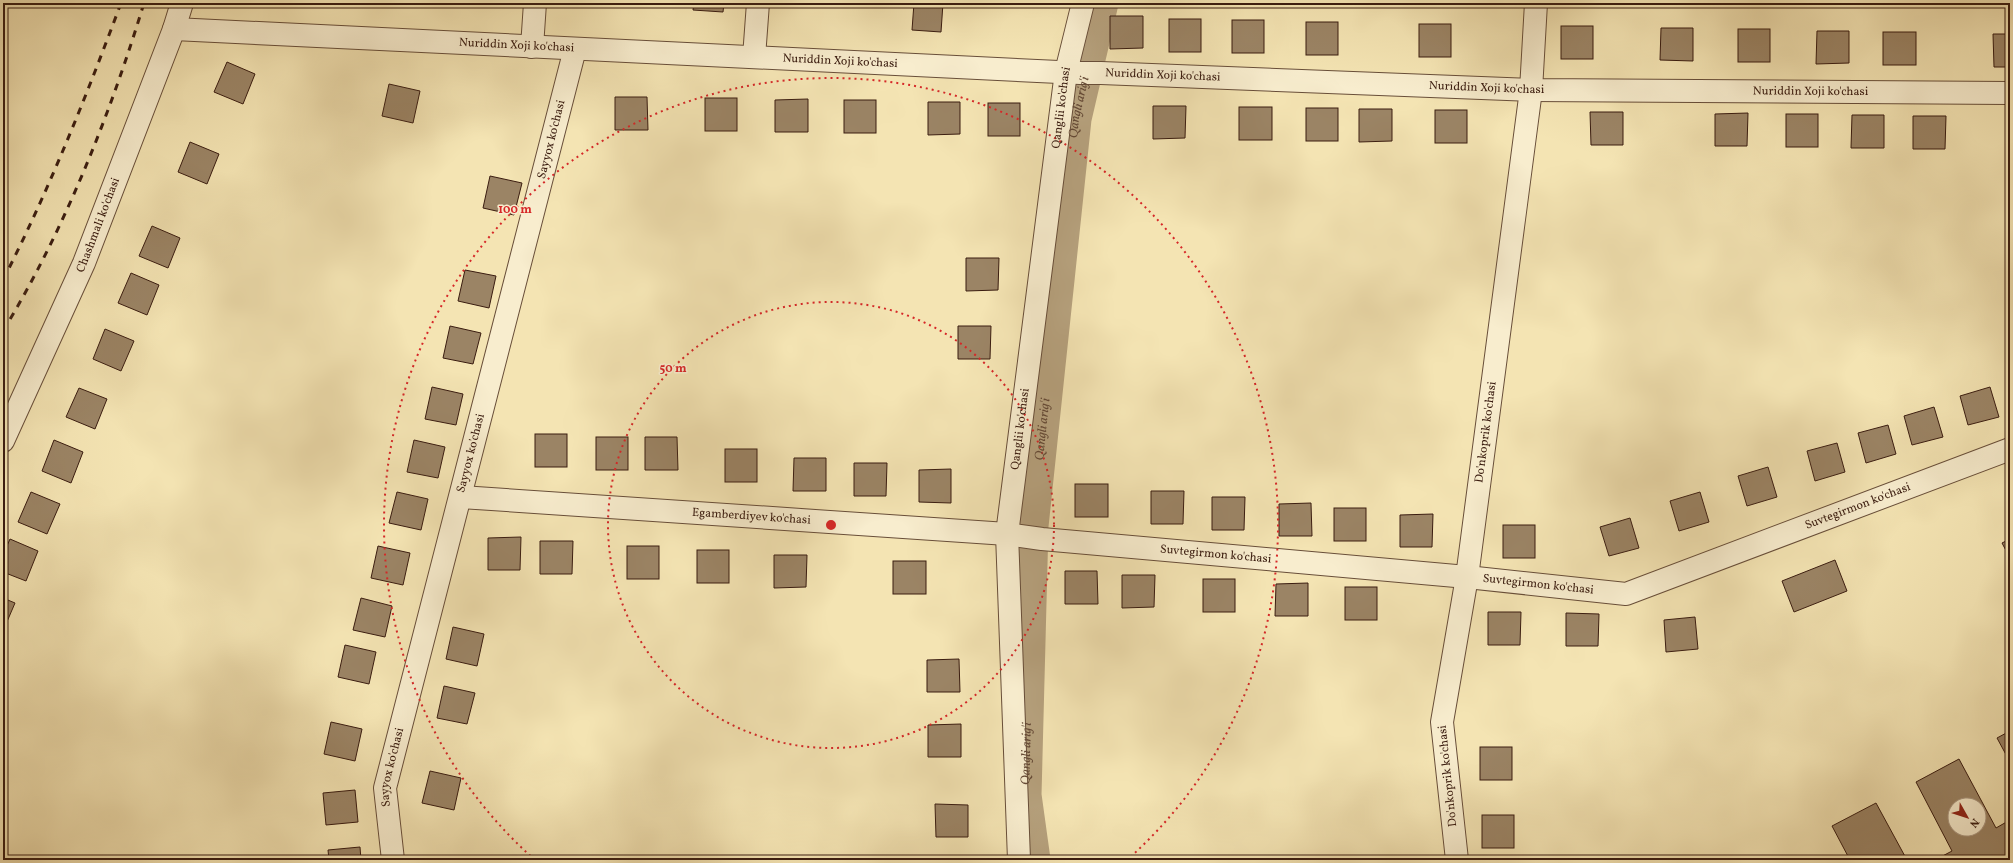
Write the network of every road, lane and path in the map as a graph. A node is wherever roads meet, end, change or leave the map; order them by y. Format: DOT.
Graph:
graph roads {
  1 [pos="182,3"];
  2 [pos="535,3"];
  3 [pos="758,3"];
  4 [pos="1083,3"];
  5 [pos="1536,3"];
  6 [pos="174,29"];
  7 [pos="532,47"];
  8 [pos="575,49"];
  9 [pos="754,57"];
  10 [pos="1082,73"];
  11 [pos="1531,90"];
  12 [pos="2010,93"];
  13 [pos="3,441"];
  14 [pos="2010,449"];
  15 [pos="461,497"];
  16 [pos="1024,537"];
  17 [pos="1467,577"];
  18 [pos="393,860"];
  19 [pos="1019,860"];
  20 [pos="1457,860"];
  1 -- 6 [label="street, Chashmali ko'chasi"];
  2 -- 7 [label="street"];
  3 -- 9 [label="street"];
  4 -- 10 [label="street, Qanglii ko'chasi"];
  5 -- 11 [label="street, Do'nkoprik ko'chasi"];
  6 -- 7 [label="street, Nuriddin Xoji ko'chasi"];
  6 -- 13 [label="street, Chashmali ko'chasi"];
  7 -- 8 [label="street, Nuriddin Xoji ko'chasi"];
  8 -- 9 [label="street, Nuriddin Xoji ko'chasi"];
  8 -- 15 [label="street, Sayyox ko'chasi"];
  9 -- 10 [label="street, Nuriddin Xoji ko'chasi"];
  10 -- 11 [label="street, Nuriddin Xoji ko'chasi"];
  10 -- 16 [label="street, Qanglii ko'chasi"];
  11 -- 12 [label="street, Nuriddin Xoji ko'chasi"];
  11 -- 17 [label="street, Do'nkoprik ko'chasi"];
  14 -- 17 [label="street, Suvtegirmon ko'chasi"];
  15 -- 16 [label="street, Egamberdiyev ko'chasi"];
  15 -- 18 [label="street, Sayyox ko'chasi"];
  16 -- 17 [label="street, Suvtegirmon ko'chasi"];
  16 -- 19 [label="street, Qanglii ko'chasi"];
  17 -- 20 [label="street, Do'nkoprik ko'chasi"];
}
